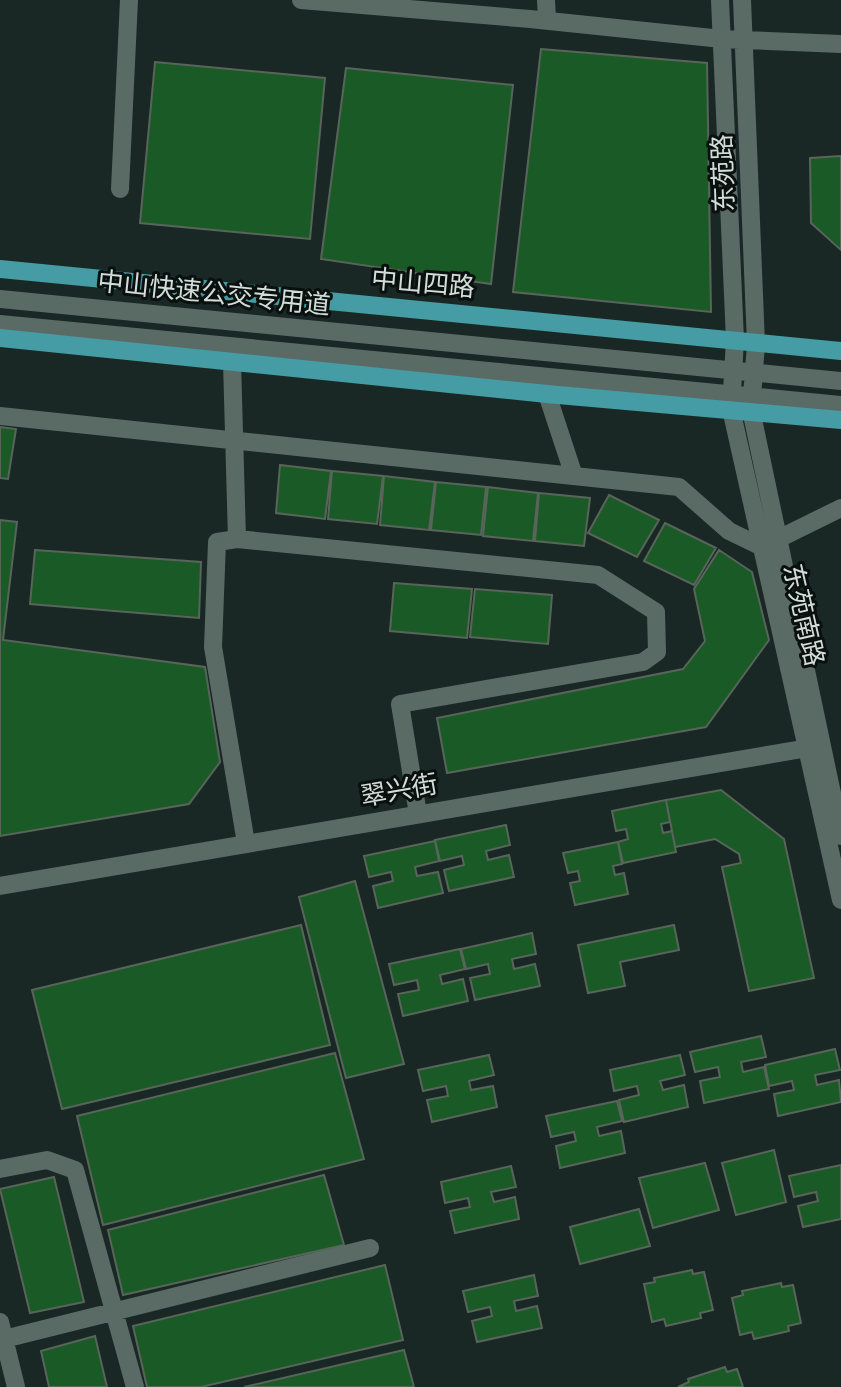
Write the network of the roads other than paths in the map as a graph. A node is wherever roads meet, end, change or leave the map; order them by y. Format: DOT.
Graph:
graph roads {
  1 [pos="129,0"];
  2 [pos="301,0"];
  3 [pos="546,0"];
  4 [pos="720,0"];
  5 [pos="742,0"];
  6 [pos="547,20"];
  7 [pos="722,39"];
  8 [pos="744,40"];
  9 [pos="841,44"];
  10 [pos="120,189"];
  11 [pos="0,269"];
  12 [pos="0,299"];
  13 [pos="0,324"];
  14 [pos="0,338"];
  15 [pos="735,340"];
  16 [pos="756,344"];
  17 [pos="841,351"];
  18 [pos="232,362"];
  19 [pos="733,370"];
  20 [pos="754,372"];
  21 [pos="841,381"];
  22 [pos="547,394"];
  23 [pos="731,402"];
  24 [pos="752,403"];
  25 [pos="841,405"];
  26 [pos="0,416"];
  27 [pos="841,420"];
  28 [pos="237,441"];
  29 [pos="574,476"];
  30 [pos="841,508"];
  31 [pos="778,539"];
  32 [pos="237,540"];
  33 [pos="762,547"];
  34 [pos="808,748"];
  35 [pos="418,814"];
  36 [pos="841,836"];
  37 [pos="246,843"];
  38 [pos="0,886"];
  39 [pos="840,893"];
  40 [pos="0,1169"];
  41 [pos="370,1248"];
  42 [pos="2,1330"];
  43 [pos="16,1387"];
  44 [pos="135,1387"];
  1 -- 10 [label="street"];
  2 -- 6 [label="street"];
  3 -- 6 [label="street"];
  4 -- 7 [label="street, 东苑路"];
  5 -- 8 [label="street, 东苑路"];
  6 -- 7 [label="street"];
  7 -- 8 [label="street"];
  7 -- 15 [label="street, 东苑路"];
  8 -- 9 [label="street"];
  8 -- 16 [label="street, 东苑路"];
  11 -- 15 [label="main road, 中山四路"];
  12 -- 19 [label="street, 中山快速公交专用道"];
  13 -- 23 [label="street, 中山快速公交专用道"];
  14 -- 18 [label="main road"];
  15 -- 16 [label="main road, 中山四路"];
  15 -- 19 [label="street, 东苑南路"];
  16 -- 17 [label="main road, 中山四路"];
  16 -- 20 [label="street, 东苑南路"];
  18 -- 22 [label="main road"];
  18 -- 28 [label="street"];
  19 -- 20 [label="street, 中山快速公交专用道"];
  19 -- 23 [label="street, 东苑南路"];
  20 -- 21 [label="street, 中山快速公交专用道"];
  20 -- 24 [label="street, 东苑南路"];
  22 -- 23 [label="main road"];
  22 -- 29 [label="street"];
  23 -- 24 [label="main road"];
  23 -- 33 [label="street, 东苑南路"];
  24 -- 25 [label="street"];
  24 -- 27 [label="main road"];
  24 -- 31 [label="street, 东苑南路"];
  26 -- 28 [label="street"];
  28 -- 29 [label="street"];
  28 -- 32 [label="street"];
  29 -- 33 [label="street"];
  30 -- 31 [label="street"];
  31 -- 33 [label="street"];
  31 -- 36 [label="street, 东苑南路"];
  32 -- 35 [label="street"];
  32 -- 37 [label="street"];
  33 -- 34 [label="street, 东苑南路"];
  34 -- 35 [label="street, 翠兴街"];
  34 -- 39 [label="street, 东苑南路"];
  35 -- 37 [label="street, 翠兴街"];
  37 -- 38 [label="street, 翠兴街"];
  40 -- 44 [label="street"];
  41 -- 42 [label="street"];
  42 -- 43 [label="street"];
}
